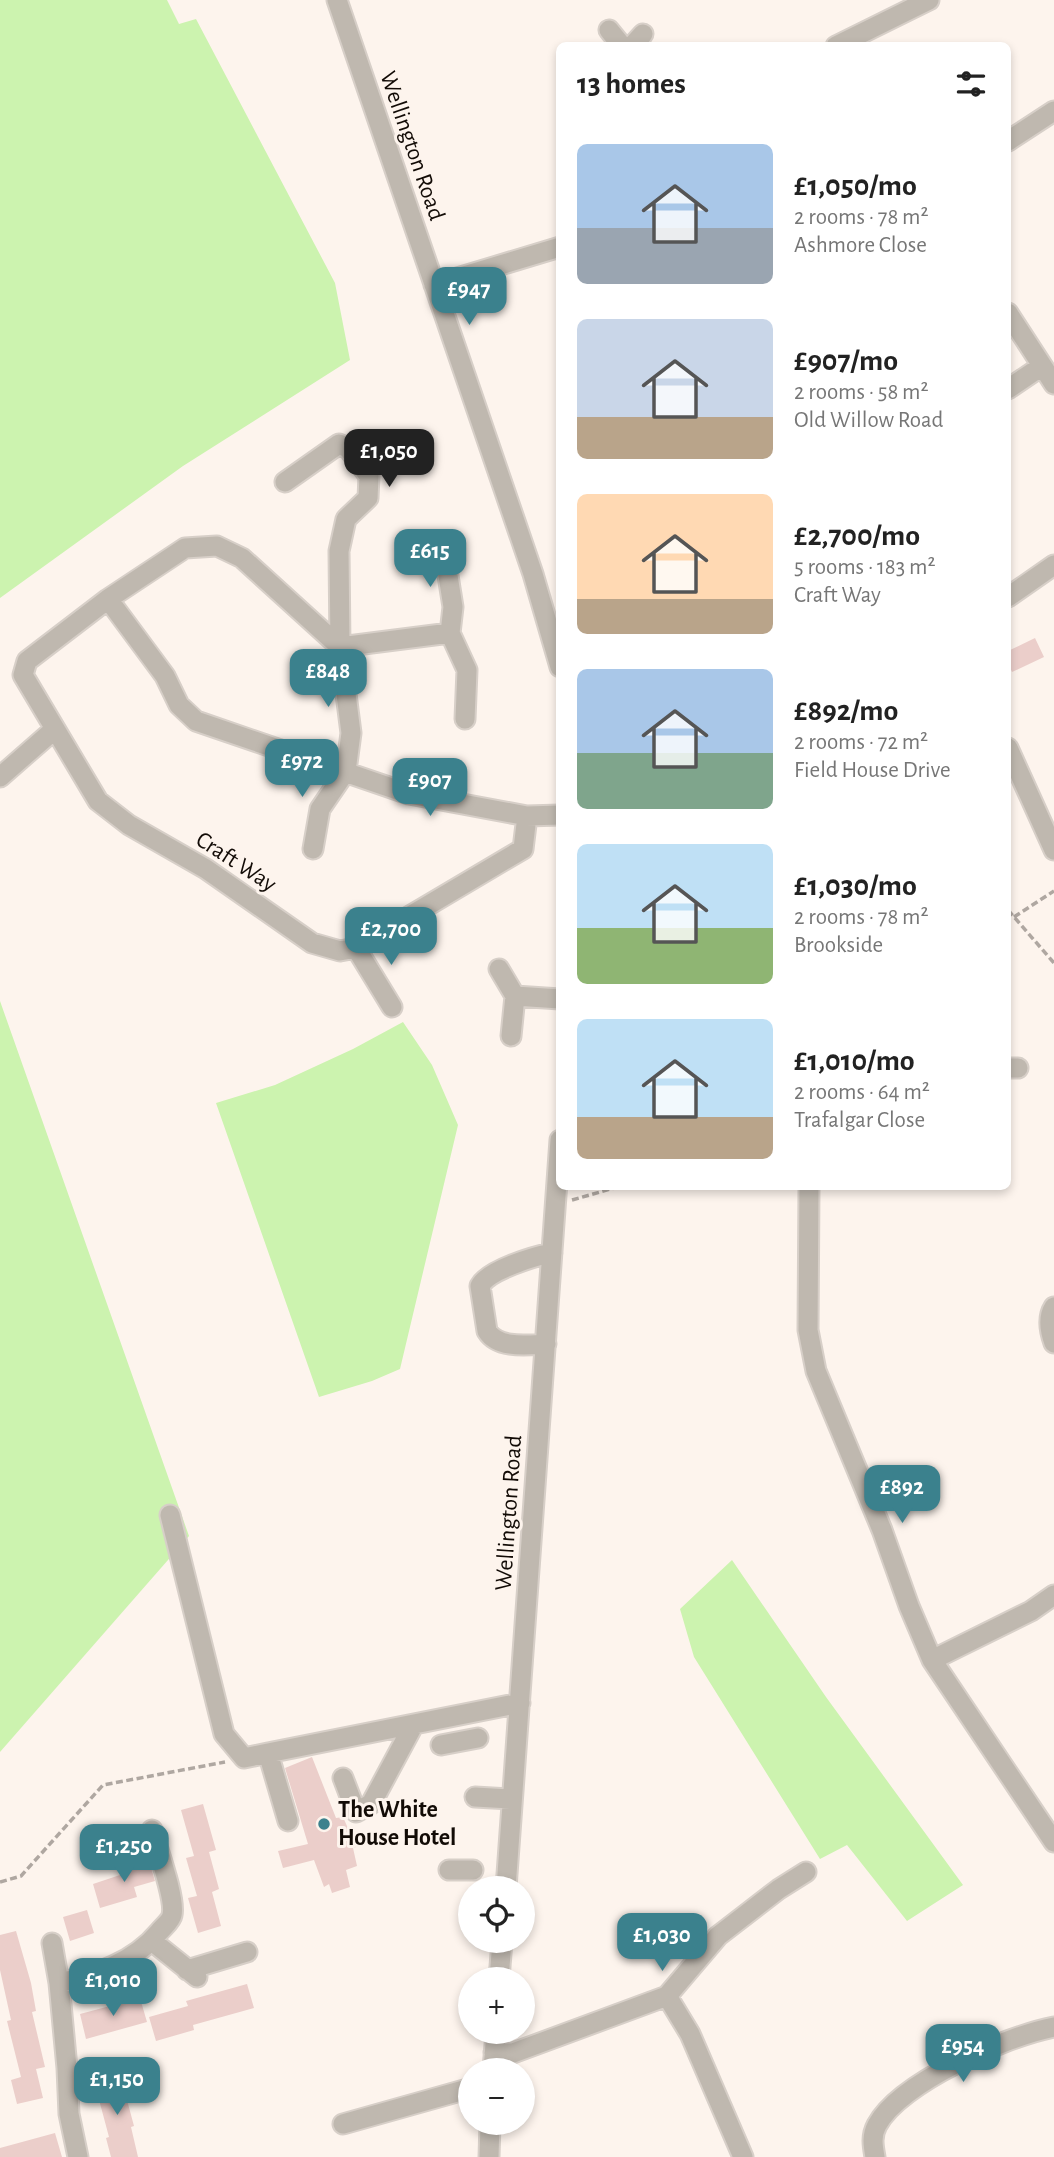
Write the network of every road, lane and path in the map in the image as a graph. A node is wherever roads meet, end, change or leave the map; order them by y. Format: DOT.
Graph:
graph roads {
  1 [pos="337,0"];
  2 [pos="929,0"];
  3 [pos="608,30"];
  4 [pos="618,42"];
  5 [pos="844,42"];
  6 [pos="1054,111"];
  7 [pos="1011,139"];
  8 [pos="556,248"];
  9 [pos="434,285"];
  10 [pos="1011,318"];
  11 [pos="1042,366"];
  12 [pos="1054,384"];
  13 [pos="1011,387"];
  14 [pos="285,482"];
  15 [pos="443,544"];
  16 [pos="1054,565"];
  17 [pos="1011,595"];
  18 [pos="108,598"];
  19 [pos="450,633"];
  20 [pos="340,648"];
  21 [pos="556,653"];
  22 [pos="465,719"];
  23 [pos="55,729"];
  24 [pos="1011,755"];
  25 [pos="346,771"];
  26 [pos="0,777"];
  27 [pos="556,815"];
  28 [pos="527,816"];
  29 [pos="313,849"];
  30 [pos="1054,850"];
  31 [pos="1054,891"];
  32 [pos="1011,913"];
  33 [pos="1014,917"];
  34 [pos="356,948"];
  35 [pos="1054,963"];
  36 [pos="499,969"];
  37 [pos="515,996"];
  38 [pos="556,999"];
  39 [pos="392,1007"];
  40 [pos="511,1036"];
  41 [pos="557,1190"];
  42 [pos="605,1190"];
  43 [pos="809,1190"];
  44 [pos="556,1202"];
  45 [pos="552,1253"];
  46 [pos="1054,1307"];
  47 [pos="1054,1343"];
  48 [pos="545,1344"];
  49 [pos="170,1515"];
  50 [pos="1054,1595"];
  51 [pos="932,1660"];
  52 [pos="520,1703"];
  53 [pos="414,1724"];
  54 [pos="478,1738"];
  55 [pos="441,1745"];
  56 [pos="268,1753"];
  57 [pos="244,1758"];
  58 [pos="343,1778"];
  59 [pos="475,1797"];
  60 [pos="512,1799"];
  61 [pos="288,1821"];
  62 [pos="1049,1822"];
  63 [pos="152,1830"];
  64 [pos="1054,1842"];
  65 [pos="449,1870"];
  66 [pos="473,1870"];
  67 [pos="806,1872"];
  68 [pos="507,1876"];
  69 [pos="0,1882"];
  70 [pos="152,1941"];
  71 [pos="52,1943"];
  72 [pos="247,1952"];
  73 [pos="59,1983"];
  74 [pos="667,1996"];
  75 [pos="1054,2027"];
  76 [pos="502,2058"];
  77 [pos="458,2092"];
  78 [pos="343,2124"];
  79 [pos="490,2135"];
  80 [pos="78,2157"];
  81 [pos="489,2157"];
  82 [pos="743,2157"];
  83 [pos="875,2157"];
  1 -- 9 [label="street, Wellington Road"];
  2 -- 5 [label="street"];
  3 -- 4 [label="street"];
  6 -- 7 [label="street"];
  8 -- 9 [label="street"];
  9 -- 21 [label="street, Wellington Road"];
  10 -- 11 [label="street"];
  11 -- 12 [label="street"];
  11 -- 13 [label="street"];
  14 -- 20 [label="street"];
  15 -- 19 [label="street"];
  16 -- 17 [label="street"];
  18 -- 20 [label="street, Craft Way"];
  18 -- 23 [label="street, Craft Way"];
  18 -- 25 [label="street"];
  19 -- 20 [label="street"];
  19 -- 22 [label="street"];
  20 -- 25 [label="street"];
  23 -- 26 [label="street"];
  23 -- 34 [label="street, Craft Way"];
  24 -- 30 [label="street"];
  25 -- 28 [label="street"];
  25 -- 29 [label="street"];
  27 -- 28 [label="street"];
  28 -- 34 [label="street"];
  31 -- 33 [label="path"];
  32 -- 33 [label="path"];
  33 -- 35 [label="path"];
  34 -- 39 [label="street"];
  36 -- 37 [label="street"];
  37 -- 38 [label="street"];
  37 -- 40 [label="street"];
  41 -- 44 [label="street, Wellington Road"];
  42 -- 44 [label="path"];
  43 -- 51 [label="street"];
  44 -- 45 [label="street, Wellington Road"];
  45 -- 48 [label="street, Wellington Road"];
  45 -- 48 [label="street"];
  46 -- 47 [label="street"];
  48 -- 52 [label="street, Wellington Road"];
  49 -- 57 [label="street"];
  50 -- 51 [label="street"];
  51 -- 62 [label="street"];
  52 -- 53 [label="street"];
  52 -- 60 [label="street, Wellington Road"];
  53 -- 56 [label="street"];
  53 -- 58 [label="street"];
  54 -- 55 [label="street"];
  56 -- 57 [label="street"];
  56 -- 61 [label="street"];
  57 -- 69 [label="path"];
  59 -- 60 [label="street"];
  60 -- 68 [label="street, Wellington Road"];
  62 -- 64 [label="street"];
  63 -- 70 [label="street"];
  65 -- 66 [label="street"];
  67 -- 74 [label="street"];
  70 -- 72 [label="street"];
  70 -- 73 [label="street"];
  71 -- 73 [label="street"];
  73 -- 80 [label="street"];
  74 -- 76 [label="street"];
  74 -- 82 [label="street"];
  75 -- 83 [label="street"];
  77 -- 78 [label="street"];
  79 -- 81 [label="street"];
}
